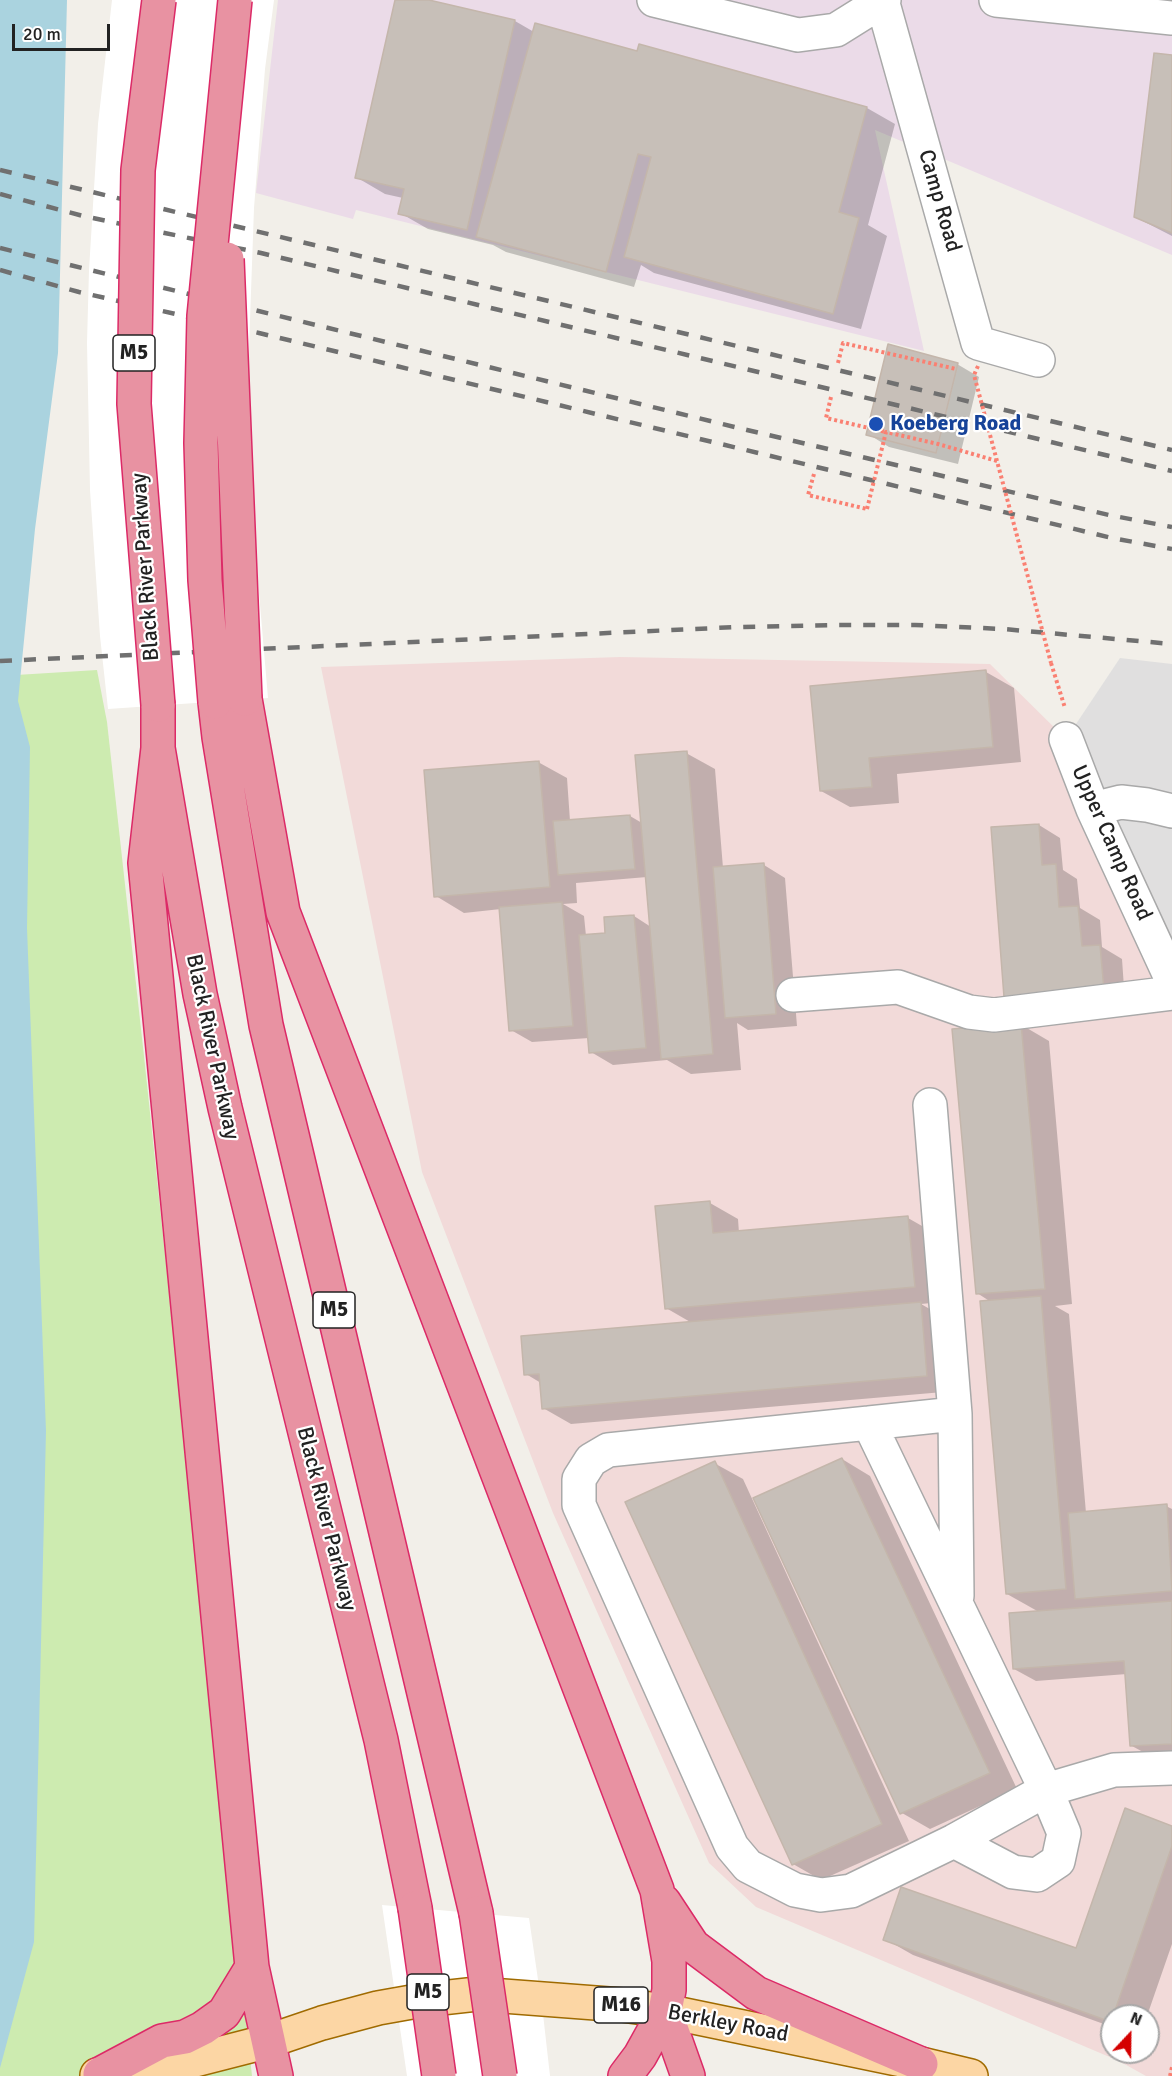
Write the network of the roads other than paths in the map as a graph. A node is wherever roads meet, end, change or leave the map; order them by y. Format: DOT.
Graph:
graph roads {
  1 [pos="159,0"];
  2 [pos="236,0"];
  3 [pos="656,0"];
  4 [pos="883,0"];
  5 [pos="996,0"];
  6 [pos="1172,18"];
  7 [pos="1038,360"];
  8 [pos="230,700"];
  9 [pos="1066,726"];
  10 [pos="158,748"];
  11 [pos="1093,809"];
  12 [pos="1172,811"];
  13 [pos="1172,980"];
  14 [pos="1172,993"];
  15 [pos="793,995"];
  16 [pos="930,1105"];
  17 [pos="955,1414"];
  18 [pos="869,1423"];
  19 [pos="957,1605"];
  20 [pos="1172,1768"];
  21 [pos="1046,1790"];
  22 [pos="954,1841"];
  23 [pos="657,1890"];
  24 [pos="252,1967"];
  25 [pos="665,2011"];
  26 [pos="269,2041"];
  27 [pos="921,2064"];
  28 [pos="97,2075"];
  29 [pos="276,2076"];
  30 [pos="439,2076"];
  31 [pos="500,2076"];
  32 [pos="625,2076"];
  33 [pos="688,2076"];
  34 [pos="971,2076"];
  1 -- 10 [label="highway, Black River Parkway / M5, bridge"];
  2 -- 8 [label="highway, M5, bridge"];
  3 -- 4 [label="street"];
  4 -- 7 [label="street, Camp Road"];
  5 -- 6 [label="street"];
  8 -- 23 [label="highway"];
  8 -- 31 [label="highway, M5, bridge"];
  9 -- 11 [label="street, Upper Camp Road"];
  10 -- 24 [label="highway"];
  10 -- 30 [label="highway, Black River Parkway / M5, bridge"];
  11 -- 12 [label="street"];
  11 -- 13 [label="street, Upper Camp Road"];
  14 -- 15 [label="street"];
  16 -- 17 [label="street"];
  17 -- 18 [label="street"];
  17 -- 19 [label="street"];
  18 -- 19 [label="street"];
  18 -- 22 [label="street"];
  19 -- 21 [label="street"];
  20 -- 21 [label="street"];
  21 -- 22 [label="street"];
  21 -- 22 [label="street"];
  23 -- 25 [label="highway"];
  23 -- 27 [label="highway"];
  24 -- 26 [label="highway"];
  24 -- 28 [label="highway"];
  25 -- 26 [label="main road, Berkley Road / M16"];
  25 -- 27 [label="main road, Berkley Road / M16"];
  25 -- 32 [label="highway"];
  25 -- 33 [label="highway"];
  26 -- 28 [label="main road, Berkley Road"];
  26 -- 29 [label="highway"];
  27 -- 34 [label="main road, Berkley Road / M16"];
}
